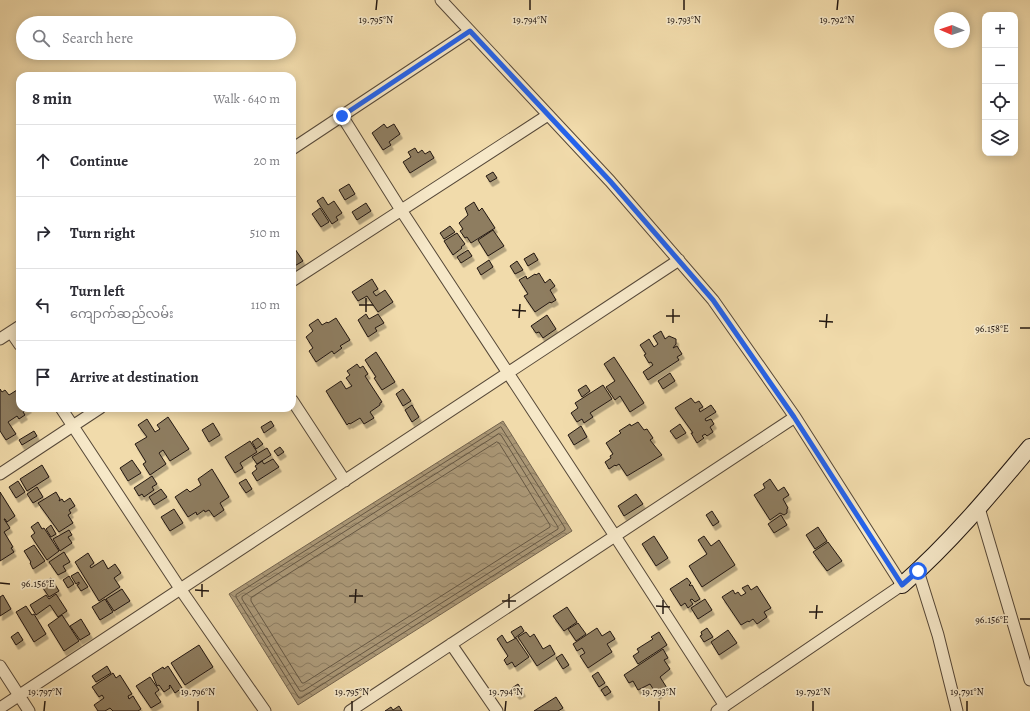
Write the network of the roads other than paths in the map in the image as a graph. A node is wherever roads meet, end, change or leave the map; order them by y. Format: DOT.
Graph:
graph roads {
  1 [pos="441,0"];
  2 [pos="470,31"];
  3 [pos="548,115"];
  4 [pos="342,116"];
  5 [pos="296,145"];
  6 [pos="401,210"];
  7 [pos="679,260"];
  8 [pos="296,278"];
  9 [pos="15,328"];
  10 [pos="0,338"];
  11 [pos="508,373"];
  12 [pos="296,406"];
  13 [pos="64,412"];
  14 [pos="94,412"];
  15 [pos="794,417"];
  16 [pos="73,426"];
  17 [pos="1030,447"];
  18 [pos="0,474"];
  19 [pos="345,481"];
  20 [pos="979,508"];
  21 [pos="615,536"];
  22 [pos="918,571"];
  23 [pos="902,585"];
  24 [pos="181,590"];
  25 [pos="452,644"];
  26 [pos="0,666"];
  27 [pos="1030,680"];
  28 [pos="19,697"];
  29 [pos="0,708"];
  30 [pos="721,708"];
  31 [pos="29,711"];
  32 [pos="265,711"];
  33 [pos="350,711"];
  34 [pos="497,711"];
  35 [pos="957,711"];
  1 -- 2 [label="street"];
  2 -- 3 [label="street"];
  2 -- 4 [label="street"];
  3 -- 6 [label="street"];
  3 -- 7 [label="street"];
  4 -- 5 [label="street"];
  4 -- 6 [label="street"];
  6 -- 8 [label="street"];
  6 -- 11 [label="street"];
  7 -- 11 [label="street"];
  7 -- 15 [label="street"];
  9 -- 10 [label="street"];
  11 -- 19 [label="street"];
  11 -- 21 [label="street"];
  12 -- 19 [label="street"];
  13 -- 16 [label="street"];
  14 -- 16 [label="street"];
  15 -- 21 [label="street"];
  15 -- 23 [label="street"];
  16 -- 18 [label="street"];
  16 -- 24 [label="street"];
  17 -- 20 [label="street"];
  19 -- 24 [label="street"];
  20 -- 22 [label="street"];
  20 -- 27 [label="street"];
  21 -- 25 [label="street"];
  21 -- 30 [label="street"];
  22 -- 23 [label="street"];
  22 -- 35 [label="street"];
  23 -- 30 [label="street"];
  24 -- 28 [label="street"];
  24 -- 32 [label="street"];
  25 -- 33 [label="street"];
  25 -- 34 [label="street"];
  26 -- 28 [label="street"];
  28 -- 29 [label="street"];
  28 -- 31 [label="street"];
}
